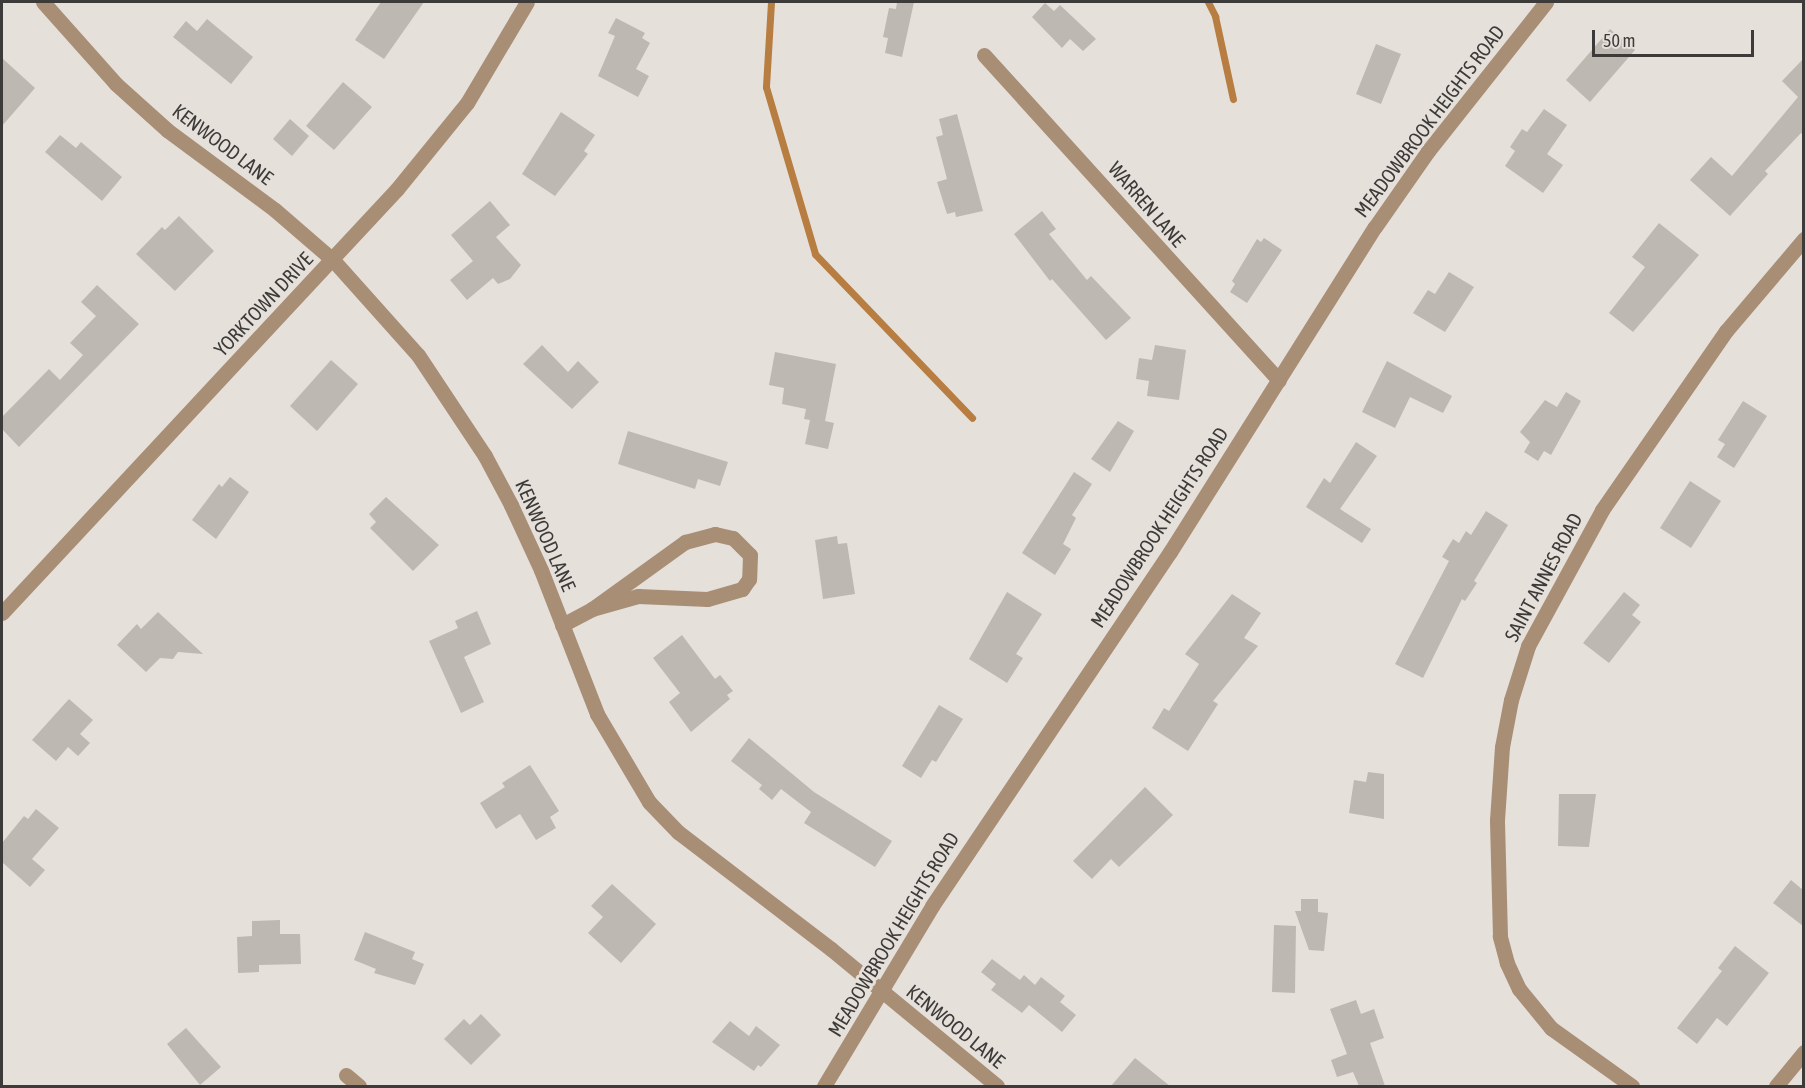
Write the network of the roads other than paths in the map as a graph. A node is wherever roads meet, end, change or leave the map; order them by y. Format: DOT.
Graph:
graph roads {
  1 [pos="43,2"];
  2 [pos="527,2"];
  3 [pos="1546,2"];
  4 [pos="984,55"];
  5 [pos="1803,239"];
  6 [pos="333,260"];
  7 [pos="1279,380"];
  8 [pos="592,609"];
  9 [pos="2,613"];
  10 [pos="562,625"];
  11 [pos="881,992"];
  12 [pos="1803,1052"];
  13 [pos="346,1076"];
  14 [pos="359,1086"];
  15 [pos="824,1086"];
  16 [pos="997,1086"];
  17 [pos="1632,1086"];
  18 [pos="1776,1086"];
  1 -- 6 [label="street, KENWOOD LANE"];
  2 -- 6 [label="street, YORKTOWN DRIVE"];
  3 -- 7 [label="street, MEADOWBROOK HEIGHTS ROAD"];
  4 -- 7 [label="street, WARREN LANE"];
  5 -- 17 [label="street, SAINT ANNES ROAD"];
  6 -- 9 [label="street, YORKTOWN DRIVE"];
  6 -- 10 [label="street, KENWOOD LANE"];
  7 -- 11 [label="street, MEADOWBROOK HEIGHTS ROAD"];
  8 -- 8 [label="street"];
  8 -- 10 [label="street"];
  10 -- 11 [label="street, KENWOOD LANE"];
  11 -- 15 [label="street, MEADOWBROOK HEIGHTS ROAD"];
  11 -- 16 [label="street, KENWOOD LANE"];
  12 -- 18 [label="street"];
  13 -- 14 [label="street"];
}
